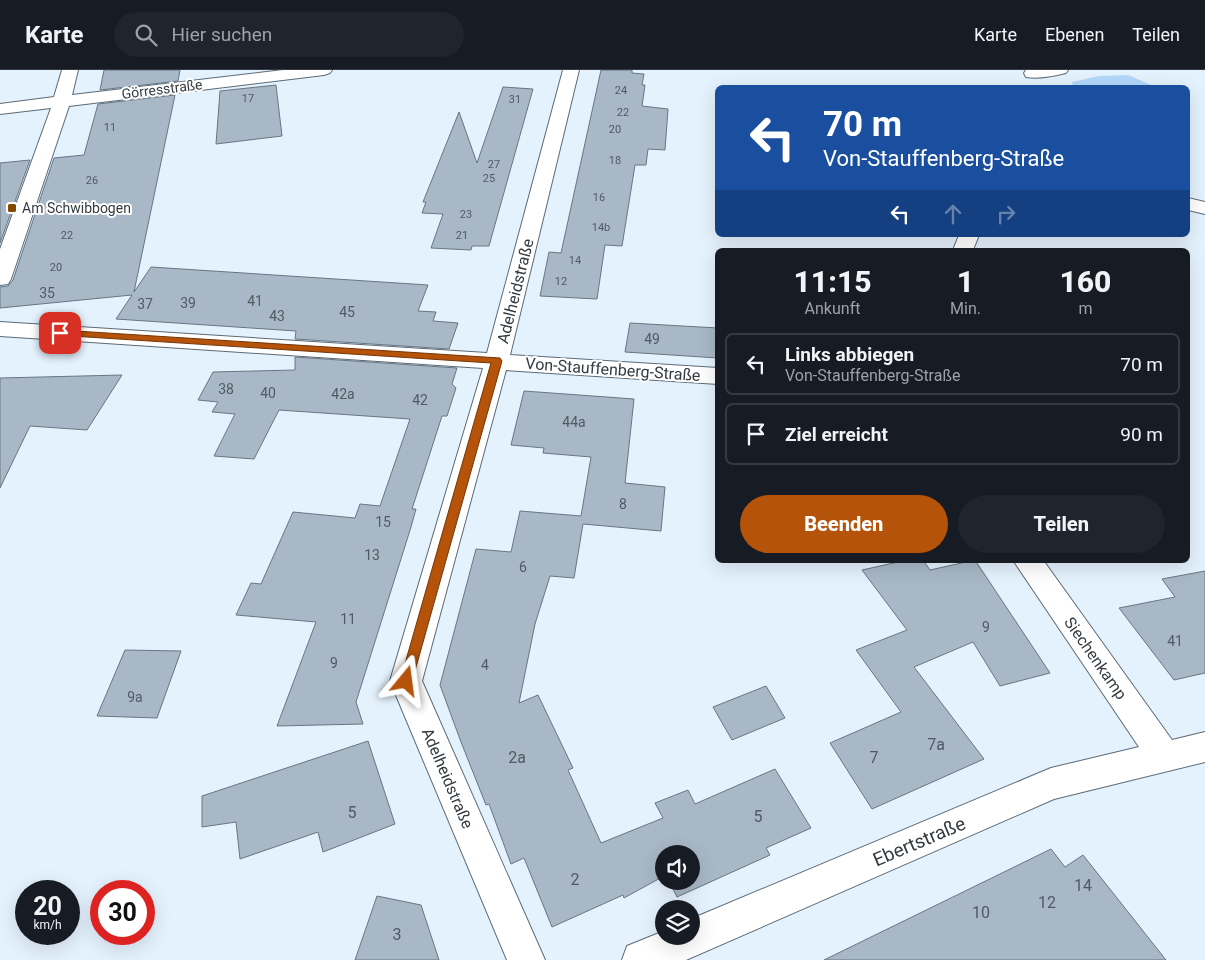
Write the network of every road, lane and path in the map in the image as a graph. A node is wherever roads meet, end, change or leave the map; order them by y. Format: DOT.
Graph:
graph roads {
  1 [pos="70,70"];
  2 [pos="324,70"];
  3 [pos="571,70"];
  4 [pos="1060,70"];
  5 [pos="1030,77"];
  6 [pos="62,101"];
  7 [pos="0,109"];
  8 [pos="1190,204"];
  9 [pos="1205,208"];
  10 [pos="0,279"];
  11 [pos="0,329"];
  12 [pos="497,361"];
  13 [pos="715,376"];
  14 [pos="1029,563"];
  15 [pos="1205,747"];
  16 [pos="1165,757"];
  17 [pos="526,960"];
  18 [pos="642,960"];
  1 -- 6 [label="street"];
  2 -- 6 [label="street, Görresstraße"];
  3 -- 12 [label="street, Adelheidstraße"];
  4 -- 5 [label="street"];
  6 -- 7 [label="street, Görresstraße"];
  6 -- 10 [label="street"];
  8 -- 9 [label="street"];
  11 -- 12 [label="street, Von-Stauffenberg-Straße"];
  12 -- 13 [label="street, Von-Stauffenberg-Straße"];
  12 -- 17 [label="street, Adelheidstraße"];
  14 -- 16 [label="street, Siechenkamp"];
  15 -- 16 [label="street, Ebertstraße"];
  16 -- 18 [label="street, Ebertstraße"];
}
